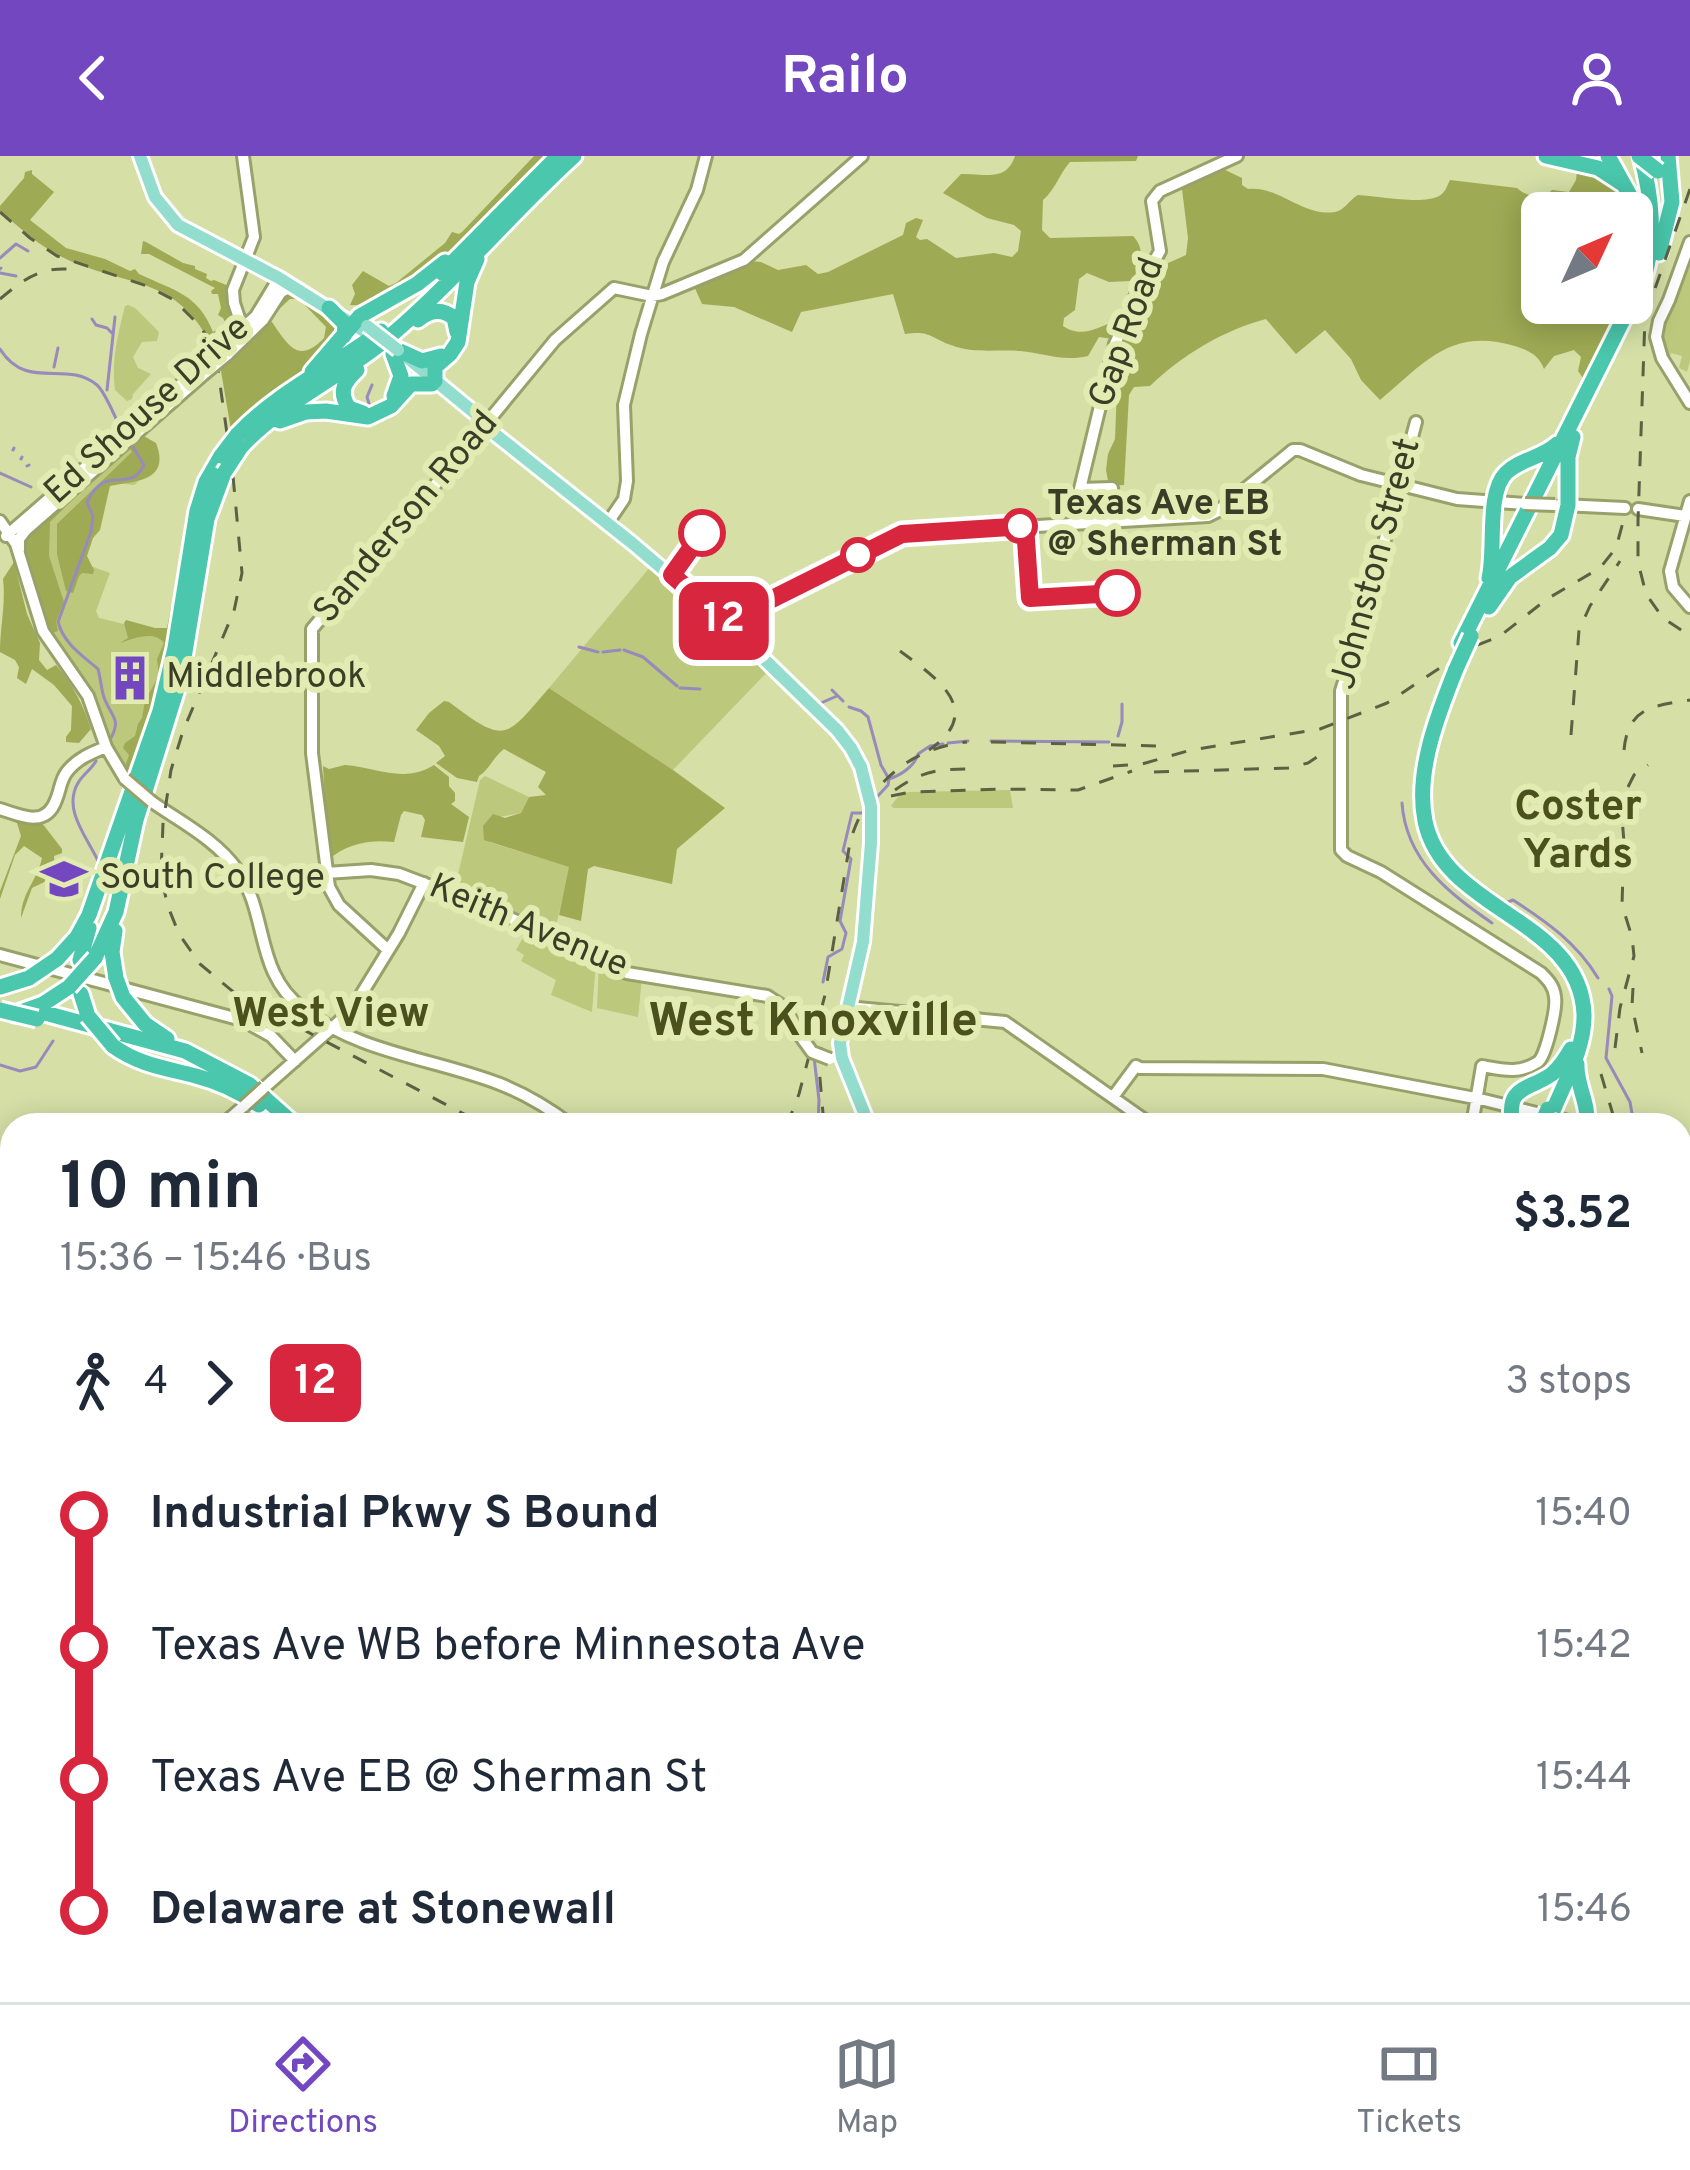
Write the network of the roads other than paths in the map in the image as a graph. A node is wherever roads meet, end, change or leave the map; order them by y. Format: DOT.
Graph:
graph roads {
  1 [pos="140,156"];
  2 [pos="243,156"];
  3 [pos="558,156"];
  4 [pos="574,156"];
  5 [pos="706,156"];
  6 [pos="862,156"];
  7 [pos="1237,156"];
  8 [pos="1546,156"];
  9 [pos="1642,156"];
  10 [pos="1668,156"];
  11 [pos="1614,160"];
  12 [pos="1628,192"];
  13 [pos="1630,192"];
  14 [pos="1647,192"];
  15 [pos="1649,192"];
  16 [pos="1651,192"];
  17 [pos="1653,199"];
  18 [pos="1671,206"];
  19 [pos="502,226"];
  20 [pos="481,241"];
  21 [pos="1690,242"];
  22 [pos="248,261"];
  23 [pos="1653,261"];
  24 [pos="1653,265"];
  25 [pos="285,282"];
  26 [pos="652,296"];
  27 [pos="253,322"];
  28 [pos="351,322"];
  29 [pos="1622,324"];
  30 [pos="1625,324"];
  31 [pos="396,347"];
  32 [pos="228,350"];
  33 [pos="369,360"];
  34 [pos="434,382"];
  35 [pos="167,402"];
  36 [pos="273,403"];
  37 [pos="1690,403"];
  38 [pos="154,421"];
  39 [pos="1416,422"];
  40 [pos="276,423"];
  41 [pos="485,425"];
  42 [pos="1573,429"];
  43 [pos="231,459"];
  44 [pos="1399,485"];
  45 [pos="1495,502"];
  46 [pos="1562,505"];
  47 [pos="1688,507"];
  48 [pos="619,508"];
  49 [pos="1669,512"];
  50 [pos="1115,521"];
  51 [pos="27,524"];
  52 [pos="607,524"];
  53 [pos="3,527"];
  54 [pos="1681,532"];
  55 [pos="626,538"];
  56 [pos="22,559"];
  57 [pos="1690,607"];
  58 [pos="730,626"];
  59 [pos="1472,629"];
  60 [pos="103,748"];
  61 [pos="0,809"];
  62 [pos="104,873"];
  63 [pos="326,873"];
  64 [pos="424,883"];
  65 [pos="122,886"];
  66 [pos="388,950"];
  67 [pos="0,956"];
  68 [pos="87,959"];
  69 [pos="0,987"];
  70 [pos="75,990"];
  71 [pos="847,1007"];
  72 [pos="2,1008"];
  73 [pos="41,1016"];
  74 [pos="332,1029"];
  75 [pos="1577,1043"];
  76 [pos="836,1058"];
  77 [pos="206,1061"];
  78 [pos="295,1061"];
  79 [pos="1113,1097"];
  80 [pos="1477,1098"];
  81 [pos="1511,1106"];
  82 [pos="269,1112"];
  83 [pos="236,1113"];
  84 [pos="282,1113"];
  85 [pos="548,1113"];
  86 [pos="863,1113"];
  87 [pos="1135,1113"];
  88 [pos="1474,1113"];
  89 [pos="1512,1113"];
  90 [pos="1539,1113"];
  91 [pos="1549,1113"];
  92 [pos="1586,1113"];
  1 -- 22 [label="main road"];
  2 -- 22 [label="street"];
  3 -- 20 [label="highway"];
  4 -- 19 [label="highway"];
  5 -- 26 [label="street"];
  6 -- 26 [label="street"];
  7 -- 50 [label="street, Gap Road"];
  8 -- 12 [label="highway"];
  9 -- 15 [label="highway"];
  9 -- 16 [label="highway"];
  9 -- 18 [label="highway, bridge"];
  10 -- 18 [label="highway"];
  11 -- 13 [label="highway"];
  11 -- 14 [label="highway"];
  17 -- 23 [label="highway"];
  18 -- 24 [label="highway"];
  19 -- 20 [label="highway"];
  19 -- 43 [label="highway"];
  20 -- 28 [label="highway"];
  20 -- 31 [label="highway"];
  20 -- 34 [label="highway"];
  20 -- 36 [label="highway"];
  21 -- 37 [label="street"];
  22 -- 25 [label="main road"];
  22 -- 27 [label="street"];
  25 -- 27 [label="street"];
  25 -- 27 [label="street, Ed Shouse Drive"];
  25 -- 28 [label="main road"];
  26 -- 41 [label="street, Sanderson Road"];
  26 -- 48 [label="street"];
  27 -- 32 [label="street, Ed Shouse Drive"];
  27 -- 32 [label="street, Ed Shouse Drive"];
  28 -- 31 [label="main road, bridge"];
  28 -- 36 [label="highway"];
  29 -- 42 [label="highway"];
  30 -- 42 [label="highway"];
  31 -- 33 [label="highway"];
  31 -- 33 [label="highway"];
  31 -- 34 [label="main road"];
  32 -- 35 [label="street, Ed Shouse Drive, bridge"];
  33 -- 40 [label="highway"];
  34 -- 40 [label="highway"];
  34 -- 41 [label="main road"];
  35 -- 38 [label="street, Ed Shouse Drive"];
  35 -- 38 [label="street"];
  36 -- 43 [label="highway"];
  38 -- 51 [label="street, Ed Shouse Drive"];
  39 -- 44 [label="street, Johnston Street"];
  40 -- 43 [label="highway"];
  41 -- 52 [label="main road"];
  41 -- 63 [label="street, Sanderson Road"];
  42 -- 45 [label="highway"];
  42 -- 46 [label="highway"];
  42 -- 59 [label="highway"];
  43 -- 62 [label="highway"];
  43 -- 65 [label="highway"];
  44 -- 45 [label="street"];
  44 -- 50 [label="street"];
  44 -- 80 [label="street, Johnston Street"];
  45 -- 46 [label="street, bridge"];
  45 -- 59 [label="highway"];
  46 -- 49 [label="street"];
  46 -- 59 [label="highway"];
  47 -- 49 [label="street"];
  47 -- 54 [label="street"];
  48 -- 52 [label="street"];
  48 -- 55 [label="street"];
  49 -- 54 [label="street"];
  50 -- 58 [label="street"];
  51 -- 53 [label="street"];
  51 -- 56 [label="street"];
  52 -- 55 [label="main road"];
  53 -- 56 [label="street"];
  53 -- 60 [label="street"];
  54 -- 57 [label="street"];
  55 -- 58 [label="main road"];
  56 -- 60 [label="street"];
  58 -- 71 [label="main road, bridge"];
  59 -- 75 [label="highway, bridge"];
  60 -- 61 [label="street"];
  60 -- 74 [label="street, bridge"];
  62 -- 68 [label="highway"];
  62 -- 69 [label="highway, bridge"];
  63 -- 64 [label="street, Keith Avenue"];
  63 -- 66 [label="street, Sanderson Road"];
  64 -- 66 [label="street"];
  64 -- 76 [label="street, Keith Avenue, bridge"];
  65 -- 68 [label="highway"];
  65 -- 77 [label="highway, bridge"];
  66 -- 74 [label="street"];
  67 -- 78 [label="street"];
  68 -- 70 [label="highway, bridge"];
  70 -- 72 [label="highway"];
  70 -- 82 [label="highway, bridge"];
  71 -- 76 [label="main road"];
  71 -- 79 [label="street"];
  72 -- 73 [label="highway, bridge"];
  73 -- 77 [label="highway"];
  73 -- 82 [label="highway"];
  74 -- 78 [label="street"];
  74 -- 85 [label="street"];
  75 -- 81 [label="highway"];
  75 -- 91 [label="highway"];
  75 -- 92 [label="highway"];
  76 -- 86 [label="main road"];
  77 -- 84 [label="highway"];
  78 -- 83 [label="street, bridge"];
  79 -- 80 [label="street"];
  79 -- 87 [label="street"];
  80 -- 81 [label="street"];
  80 -- 88 [label="street"];
  81 -- 89 [label="highway"];
  81 -- 90 [label="street"];
}
